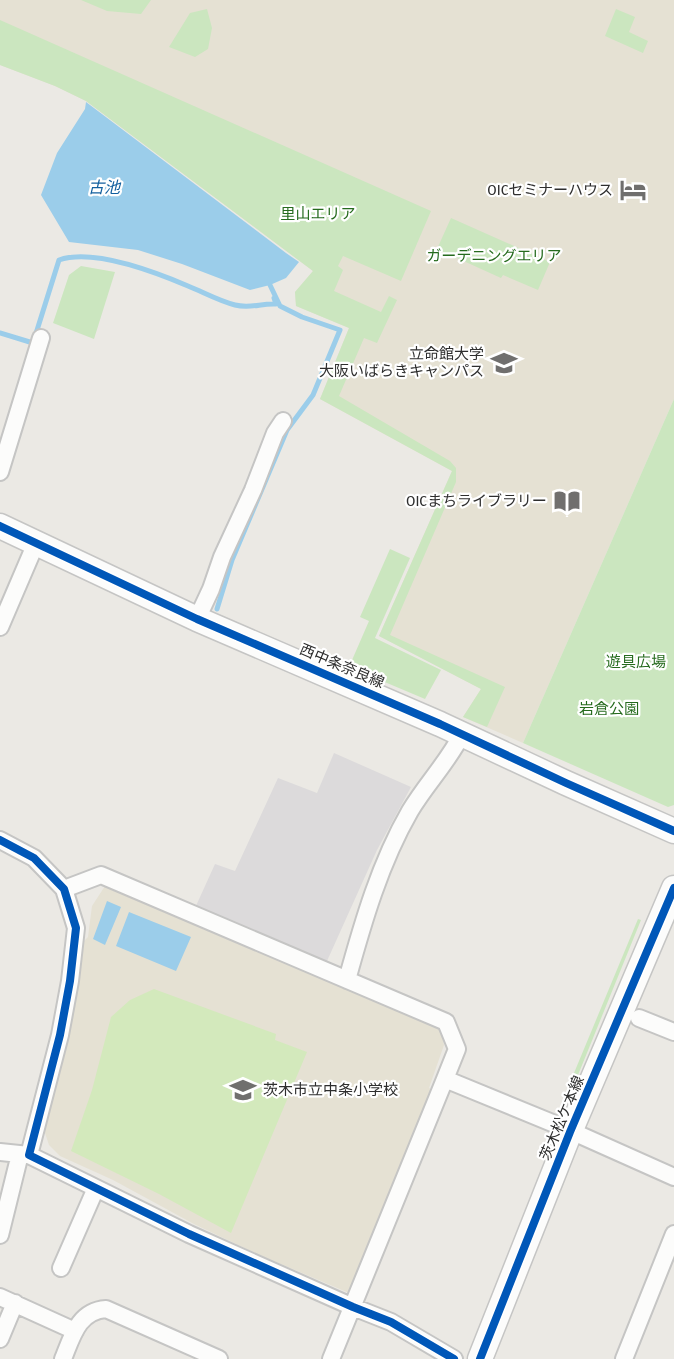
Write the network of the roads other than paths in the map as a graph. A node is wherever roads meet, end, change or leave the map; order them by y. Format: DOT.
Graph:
graph roads {
  1 [pos="41,338"];
  2 [pos="283,421"];
  3 [pos="0,472"];
  4 [pos="0,526"];
  5 [pos="36,543"];
  6 [pos="197,619"];
  7 [pos="0,627"];
  8 [pos="462,734"];
  9 [pos="674,831"];
  10 [pos="0,840"];
  11 [pos="674,888"];
  12 [pos="64,889"];
  13 [pos="346,980"];
  14 [pos="639,1018"];
  15 [pos="674,1032"];
  16 [pos="445,1079"];
  17 [pos="570,1132"];
  18 [pos="0,1152"];
  19 [pos="24,1154"];
  20 [pos="674,1177"];
  21 [pos="96,1188"];
  22 [pos="674,1234"];
  23 [pos="0,1235"];
  24 [pos="61,1268"];
  25 [pos="7,1300"];
  26 [pos="353,1307"];
  27 [pos="75,1330"];
  28 [pos="0,1339"];
  29 [pos="63,1359"];
  30 [pos="219,1359"];
  31 [pos="331,1359"];
  32 [pos="454,1359"];
  33 [pos="480,1359"];
  34 [pos="624,1359"];
  1 -- 3 [label="street"];
  2 -- 6 [label="street"];
  4 -- 5 [label="street, 西中条奈良線"];
  5 -- 6 [label="street, 西中条奈良線"];
  5 -- 7 [label="street"];
  6 -- 8 [label="street, 西中条奈良線"];
  8 -- 9 [label="street, 西中条奈良線"];
  8 -- 13 [label="street"];
  10 -- 12 [label="street"];
  11 -- 17 [label="street, 茨木松ケ本線"];
  12 -- 13 [label="street"];
  12 -- 19 [label="street"];
  13 -- 16 [label="street"];
  14 -- 15 [label="street"];
  16 -- 17 [label="street"];
  16 -- 26 [label="street"];
  17 -- 20 [label="street"];
  17 -- 33 [label="street, 茨木松ケ本線"];
  18 -- 19 [label="street"];
  19 -- 21 [label="street"];
  19 -- 23 [label="street"];
  21 -- 24 [label="street"];
  21 -- 26 [label="street"];
  22 -- 34 [label="street"];
  25 -- 27 [label="street"];
  25 -- 28 [label="street"];
  26 -- 31 [label="street"];
  26 -- 32 [label="street"];
  27 -- 29 [label="street"];
  27 -- 30 [label="street"];
}
